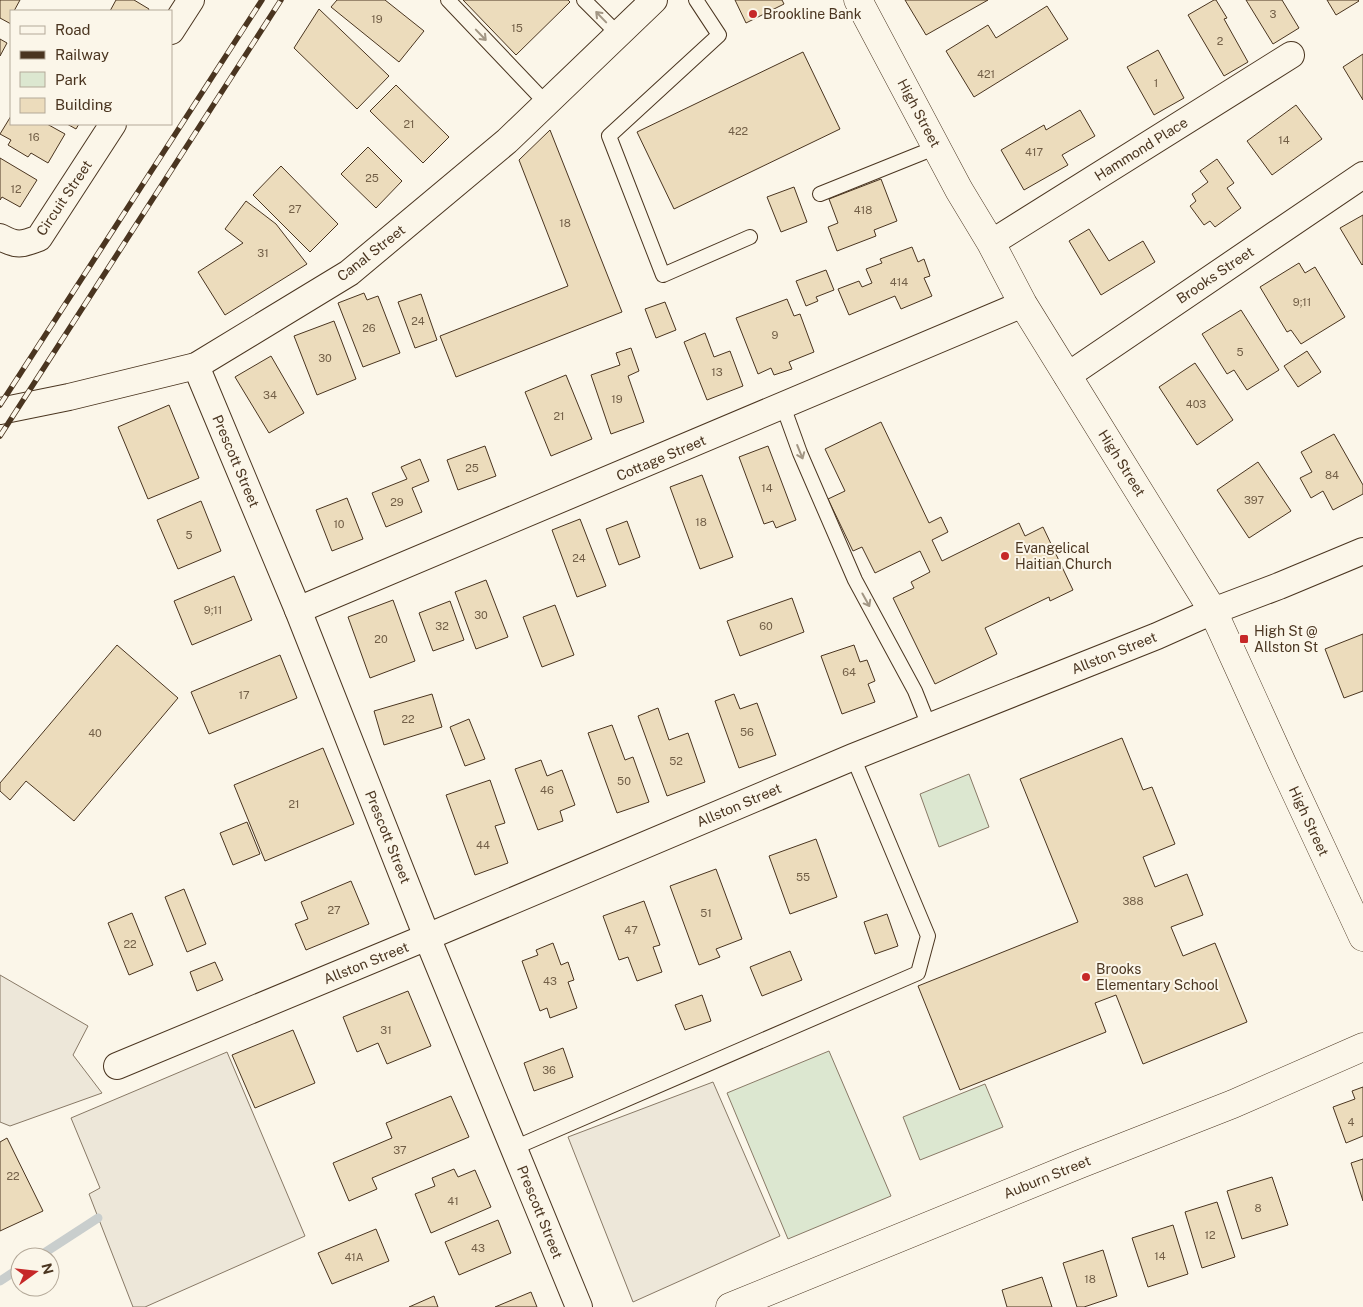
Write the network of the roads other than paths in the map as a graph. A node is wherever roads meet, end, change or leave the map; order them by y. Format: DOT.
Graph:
graph roads {
  1 [pos="191,0"];
  2 [pos="448,0"];
  3 [pos="584,0"];
  4 [pos="654,0"];
  5 [pos="696,0"];
  6 [pos="858,0"];
  7 [pos="172,29"];
  8 [pos="618,34"];
  9 [pos="1291,55"];
  10 [pos="546,103"];
  11 [pos="111,125"];
  12 [pos="937,147"];
  13 [pos="1363,175"];
  14 [pos="820,194"];
  15 [pos="0,237"];
  16 [pos="750,237"];
  17 [pos="990,243"];
  18 [pos="1023,304"];
  19 [pos="196,366"];
  20 [pos="1067,376"];
  21 [pos="782,406"];
  22 [pos="0,411"];
  23 [pos="1363,551"];
  24 [pos="298,610"];
  25 [pos="1213,610"];
  26 [pos="929,726"];
  27 [pos="853,757"];
  28 [pos="1363,937"];
  29 [pos="428,938"];
  30 [pos="1363,1047"];
  31 [pos="117,1066"];
  32 [pos="514,1148"];
  33 [pos="579,1307"];
  34 [pos="730,1307"];
  1 -- 7 [label="street"];
  2 -- 10 [label="lane, one-way"];
  8 -- 3 [label="lane, one-way"];
  4 -- 8 [label="street, Canal Street"];
  5 -- 16 [label="lane"];
  6 -- 12 [label="main road, High Street"];
  8 -- 10 [label="street, Canal Street"];
  9 -- 17 [label="street, Hammond Place"];
  10 -- 19 [label="street, Canal Street"];
  11 -- 15 [label="street, Circuit Street"];
  12 -- 14 [label="lane"];
  12 -- 17 [label="main road, High Street"];
  13 -- 20 [label="street, Brooks Street"];
  17 -- 18 [label="main road, High Street"];
  18 -- 20 [label="main road, High Street"];
  18 -- 21 [label="street, Cottage Street"];
  19 -- 22 [label="street, Canal Street"];
  19 -- 24 [label="street, Prescott Street"];
  20 -- 25 [label="main road, High Street"];
  21 -- 24 [label="street, Cottage Street"];
  21 -- 26 [label="lane, one-way"];
  23 -- 25 [label="street, Allston Street"];
  24 -- 29 [label="street, Prescott Street"];
  25 -- 26 [label="street, Allston Street"];
  25 -- 28 [label="main road, High Street"];
  26 -- 27 [label="street, Allston Street"];
  27 -- 29 [label="street, Allston Street"];
  27 -- 32 [label="lane"];
  29 -- 31 [label="street, Allston Street"];
  29 -- 32 [label="street, Prescott Street"];
  30 -- 34 [label="main road, Auburn Street"];
  32 -- 33 [label="street, Prescott Street"];
}
